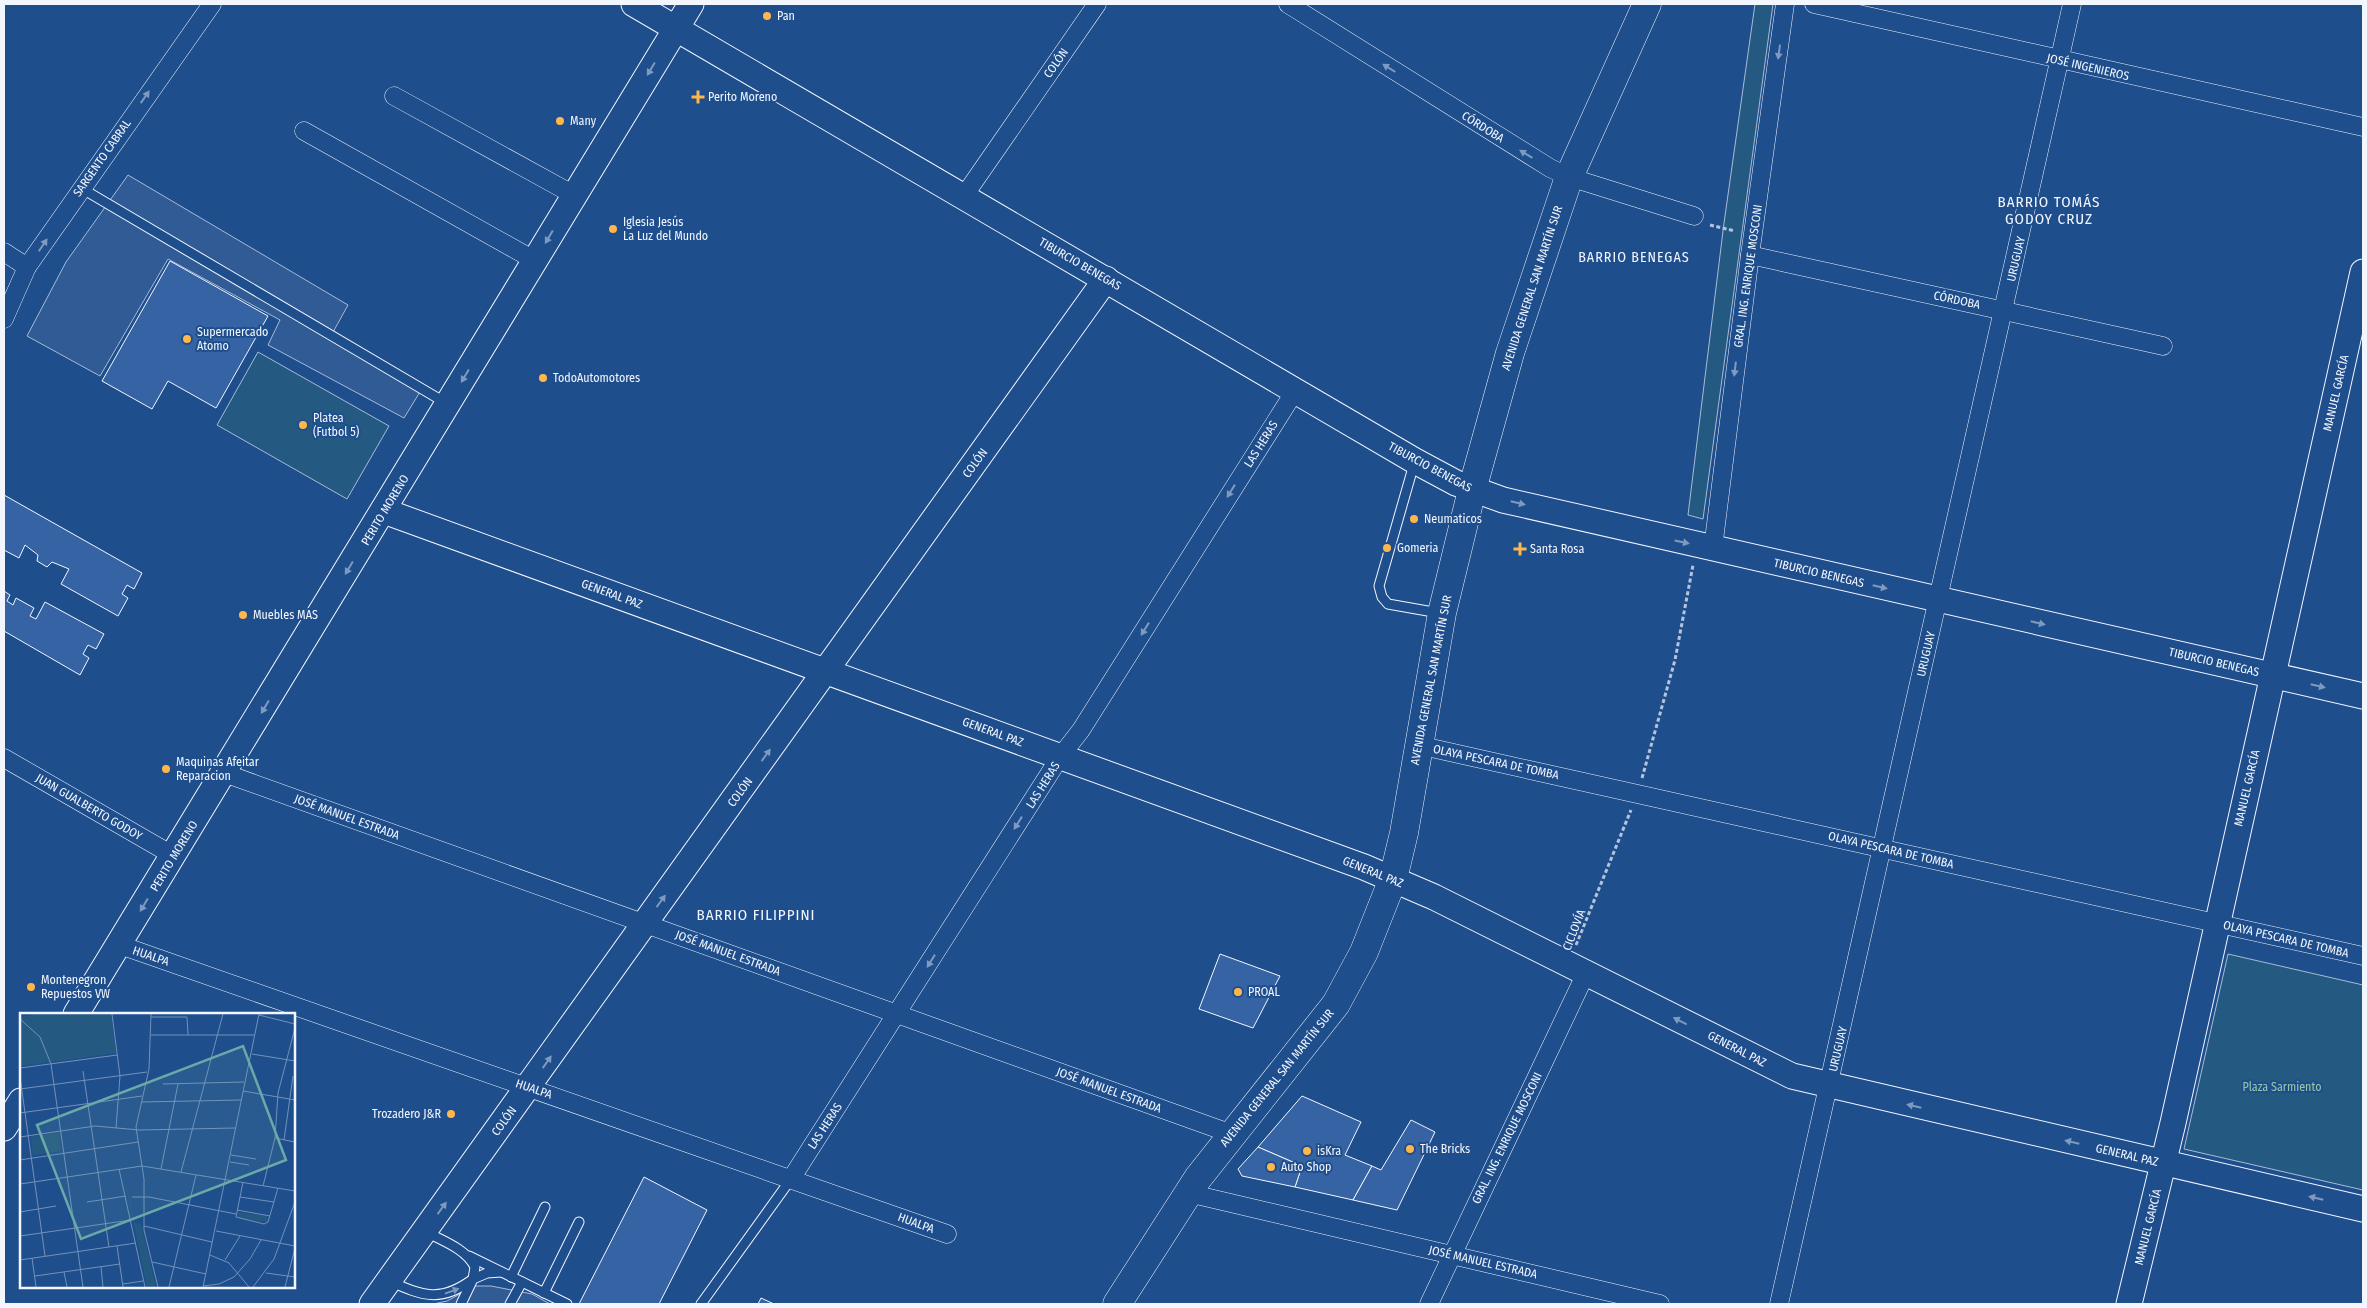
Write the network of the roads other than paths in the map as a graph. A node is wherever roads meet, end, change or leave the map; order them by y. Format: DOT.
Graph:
graph roads {
  1 [pos="212,4"];
  2 [pos="634,4"];
  3 [pos="691,4"];
  4 [pos="1097,4"];
  5 [pos="1288,4"];
  6 [pos="1647,4"];
  7 [pos="1785,4"];
  8 [pos="1814,4"];
  9 [pos="2072,4"];
  10 [pos="676,28"];
  11 [pos="2060,61"];
  12 [pos="394,96"];
  13 [pos="2363,127"];
  14 [pos="304,131"];
  15 [pos="1569,177"];
  16 [pos="80,188"];
  17 [pos="574,195"];
  18 [pos="964,196"];
  19 [pos="1694,216"];
  20 [pos="4,252"];
  21 [pos="1750,255"];
  22 [pos="534,260"];
  23 [pos="27,267"];
  24 [pos="2363,272"];
  25 [pos="1106,279"];
  26 [pos="2004,310"];
  27 [pos="4,319"];
  28 [pos="2163,346"];
  29 [pos="1295,391"];
  30 [pos="448,405"];
  31 [pos="1415,461"];
  32 [pos="1472,490"];
  33 [pos="384,512"];
  34 [pos="1704,546"];
  35 [pos="1938,600"];
  36 [pos="1442,613"];
  37 [pos="826,672"];
  38 [pos="2272,676"];
  39 [pos="2363,696"];
  40 [pos="1418,746"];
  41 [pos="1060,757"];
  42 [pos="4,758"];
  43 [pos="224,773"];
  44 [pos="1883,849"];
  45 [pos="174,856"];
  46 [pos="1393,879"];
  47 [pos="2217,923"];
  48 [pos="645,924"];
  49 [pos="120,945"];
  50 [pos="2363,956"];
  51 [pos="1578,969"];
  52 [pos="77,1013"];
  53 [pos="898,1014"];
  54 [pos="528,1087"];
  55 [pos="1830,1087"];
  56 [pos="20,1102"];
  57 [pos="4,1128"];
  58 [pos="1232,1134"];
  59 [pos="2163,1163"];
  60 [pos="791,1179"];
  61 [pos="1188,1193"];
  62 [pos="546,1207"];
  63 [pos="2363,1209"];
  64 [pos="579,1222"];
  65 [pos="425,1231"];
  66 [pos="947,1234"];
  67 [pos="462,1253"];
  68 [pos="1451,1254"];
  69 [pos="501,1272"];
  70 [pos="511,1277"];
  71 [pos="473,1279"];
  72 [pos="389,1281"];
  73 [pos="522,1282"];
  74 [pos="544,1293"];
  75 [pos="372,1304"];
  76 [pos="461,1304"];
  77 [pos="510,1304"];
  78 [pos="567,1304"];
  79 [pos="701,1304"];
  80 [pos="1117,1304"];
  81 [pos="1429,1304"];
  82 [pos="1660,1304"];
  83 [pos="1779,1304"];
  84 [pos="2129,1304"];
  16 -- 1 [label="street, SARGENTO CABRAL, one-way"];
  2 -- 10 [label="street, TIBURCIO BENEGAS"];
  3 -- 10 [label="street, PERITO MORENO"];
  4 -- 18 [label="street, COLÓN"];
  15 -- 5 [label="street, CÓRDOBA, one-way"];
  6 -- 15 [label="main road, AVENIDA GENERAL SAN MARTÍN SUR"];
  7 -- 21 [label="street, GRAL. ING. ENRIQUE MOSCONI, one-way"];
  8 -- 11 [label="street, JOSÉ INGENIEROS"];
  9 -- 11 [label="street, URUGUAY"];
  10 -- 17 [label="street, PERITO MORENO, one-way"];
  10 -- 18 [label="street, TIBURCIO BENEGAS"];
  11 -- 13 [label="street, JOSÉ INGENIEROS"];
  11 -- 26 [label="street, URUGUAY"];
  12 -- 17 [label="street"];
  14 -- 22 [label="street"];
  15 -- 19 [label="street, CÓRDOBA"];
  15 -- 32 [label="main road, AVENIDA GENERAL SAN MARTÍN SUR"];
  23 -- 16 [label="street, SARGENTO CABRAL, one-way"];
  16 -- 30 [label="lane"];
  17 -- 22 [label="street, PERITO MORENO, one-way"];
  18 -- 25 [label="street, TIBURCIO BENEGAS"];
  20 -- 23 [label="street"];
  21 -- 26 [label="street, CÓRDOBA"];
  21 -- 34 [label="street, GRAL. ING. ENRIQUE MOSCONI, one-way"];
  22 -- 30 [label="street, PERITO MORENO, one-way"];
  23 -- 27 [label="street, SARGENTO CABRAL"];
  24 -- 38 [label="street, MANUEL GARCÍA"];
  25 -- 29 [label="street, TIBURCIO BENEGAS"];
  25 -- 37 [label="street, COLÓN"];
  26 -- 28 [label="street, CÓRDOBA"];
  26 -- 35 [label="street, URUGUAY"];
  29 -- 31 [label="street, TIBURCIO BENEGAS"];
  29 -- 41 [label="street, LAS HERAS, one-way"];
  30 -- 33 [label="street, PERITO MORENO"];
  31 -- 32 [label="street, TIBURCIO BENEGAS"];
  31 -- 36 [label="lane"];
  32 -- 34 [label="street, TIBURCIO BENEGAS, one-way"];
  32 -- 36 [label="main road, AVENIDA GENERAL SAN MARTÍN SUR"];
  33 -- 37 [label="street, GENERAL PAZ"];
  33 -- 43 [label="street, PERITO MORENO, one-way"];
  34 -- 35 [label="street, TIBURCIO BENEGAS, one-way"];
  35 -- 38 [label="street, TIBURCIO BENEGAS, one-way"];
  35 -- 44 [label="street, URUGUAY"];
  36 -- 40 [label="main road, AVENIDA GENERAL SAN MARTÍN SUR"];
  37 -- 41 [label="street, GENERAL PAZ"];
  48 -- 37 [label="street, COLÓN, one-way"];
  38 -- 39 [label="street, TIBURCIO BENEGAS, one-way"];
  38 -- 47 [label="street, MANUEL GARCÍA"];
  40 -- 44 [label="street, OLAYA PESCARA DE TOMBA"];
  40 -- 46 [label="main road, AVENIDA GENERAL SAN MARTÍN SUR"];
  41 -- 46 [label="street, GENERAL PAZ"];
  41 -- 53 [label="street, LAS HERAS, one-way"];
  42 -- 45 [label="street, JUAN GUALBERTO GODOY"];
  43 -- 45 [label="street, PERITO MORENO"];
  43 -- 48 [label="street, JOSÉ MANUEL ESTRADA"];
  44 -- 47 [label="street, OLAYA PESCARA DE TOMBA"];
  44 -- 55 [label="street, URUGUAY"];
  45 -- 49 [label="street, PERITO MORENO, one-way"];
  46 -- 51 [label="street, GENERAL PAZ"];
  46 -- 58 [label="main road, AVENIDA GENERAL SAN MARTÍN SUR"];
  47 -- 50 [label="street, OLAYA PESCARA DE TOMBA"];
  47 -- 59 [label="street, MANUEL GARCÍA"];
  48 -- 53 [label="street, JOSÉ MANUEL ESTRADA"];
  54 -- 48 [label="street, COLÓN, one-way"];
  49 -- 52 [label="street, PERITO MORENO"];
  49 -- 54 [label="street, HUALPA"];
  55 -- 51 [label="street, GENERAL PAZ, one-way"];
  51 -- 68 [label="street, GRAL. ING. ENRIQUE MOSCONI"];
  53 -- 58 [label="street, JOSÉ MANUEL ESTRADA"];
  53 -- 60 [label="street, LAS HERAS"];
  54 -- 60 [label="street, HUALPA"];
  65 -- 54 [label="street, COLÓN, one-way"];
  59 -- 55 [label="street, GENERAL PAZ, one-way"];
  55 -- 83 [label="street, URUGUAY"];
  56 -- 57 [label="street"];
  58 -- 61 [label="main road, AVENIDA GENERAL SAN MARTÍN SUR"];
  63 -- 59 [label="street, GENERAL PAZ, one-way"];
  59 -- 84 [label="street, MANUEL GARCÍA"];
  60 -- 66 [label="street, HUALPA"];
  60 -- 79 [label="lane"];
  61 -- 68 [label="street, JOSÉ MANUEL ESTRADA"];
  61 -- 80 [label="main road, AVENIDA GENERAL SAN MARTÍN SUR"];
  62 -- 70 [label="lane"];
  64 -- 74 [label="lane"];
  65 -- 67 [label="lane"];
  65 -- 72 [label="street, COLÓN"];
  67 -- 69 [label="lane"];
  67 -- 71 [label="lane"];
  68 -- 81 [label="street, GRAL. ING. ENRIQUE MOSCONI"];
  68 -- 82 [label="street, JOSÉ MANUEL ESTRADA"];
  69 -- 70 [label="lane"];
  69 -- 71 [label="lane"];
  70 -- 73 [label="lane"];
  72 -- 71 [label="lane, one-way"];
  71 -- 76 [label="lane"];
  72 -- 75 [label="street, COLÓN"];
  73 -- 74 [label="lane"];
  73 -- 77 [label="lane"];
  74 -- 78 [label="lane"];
}
